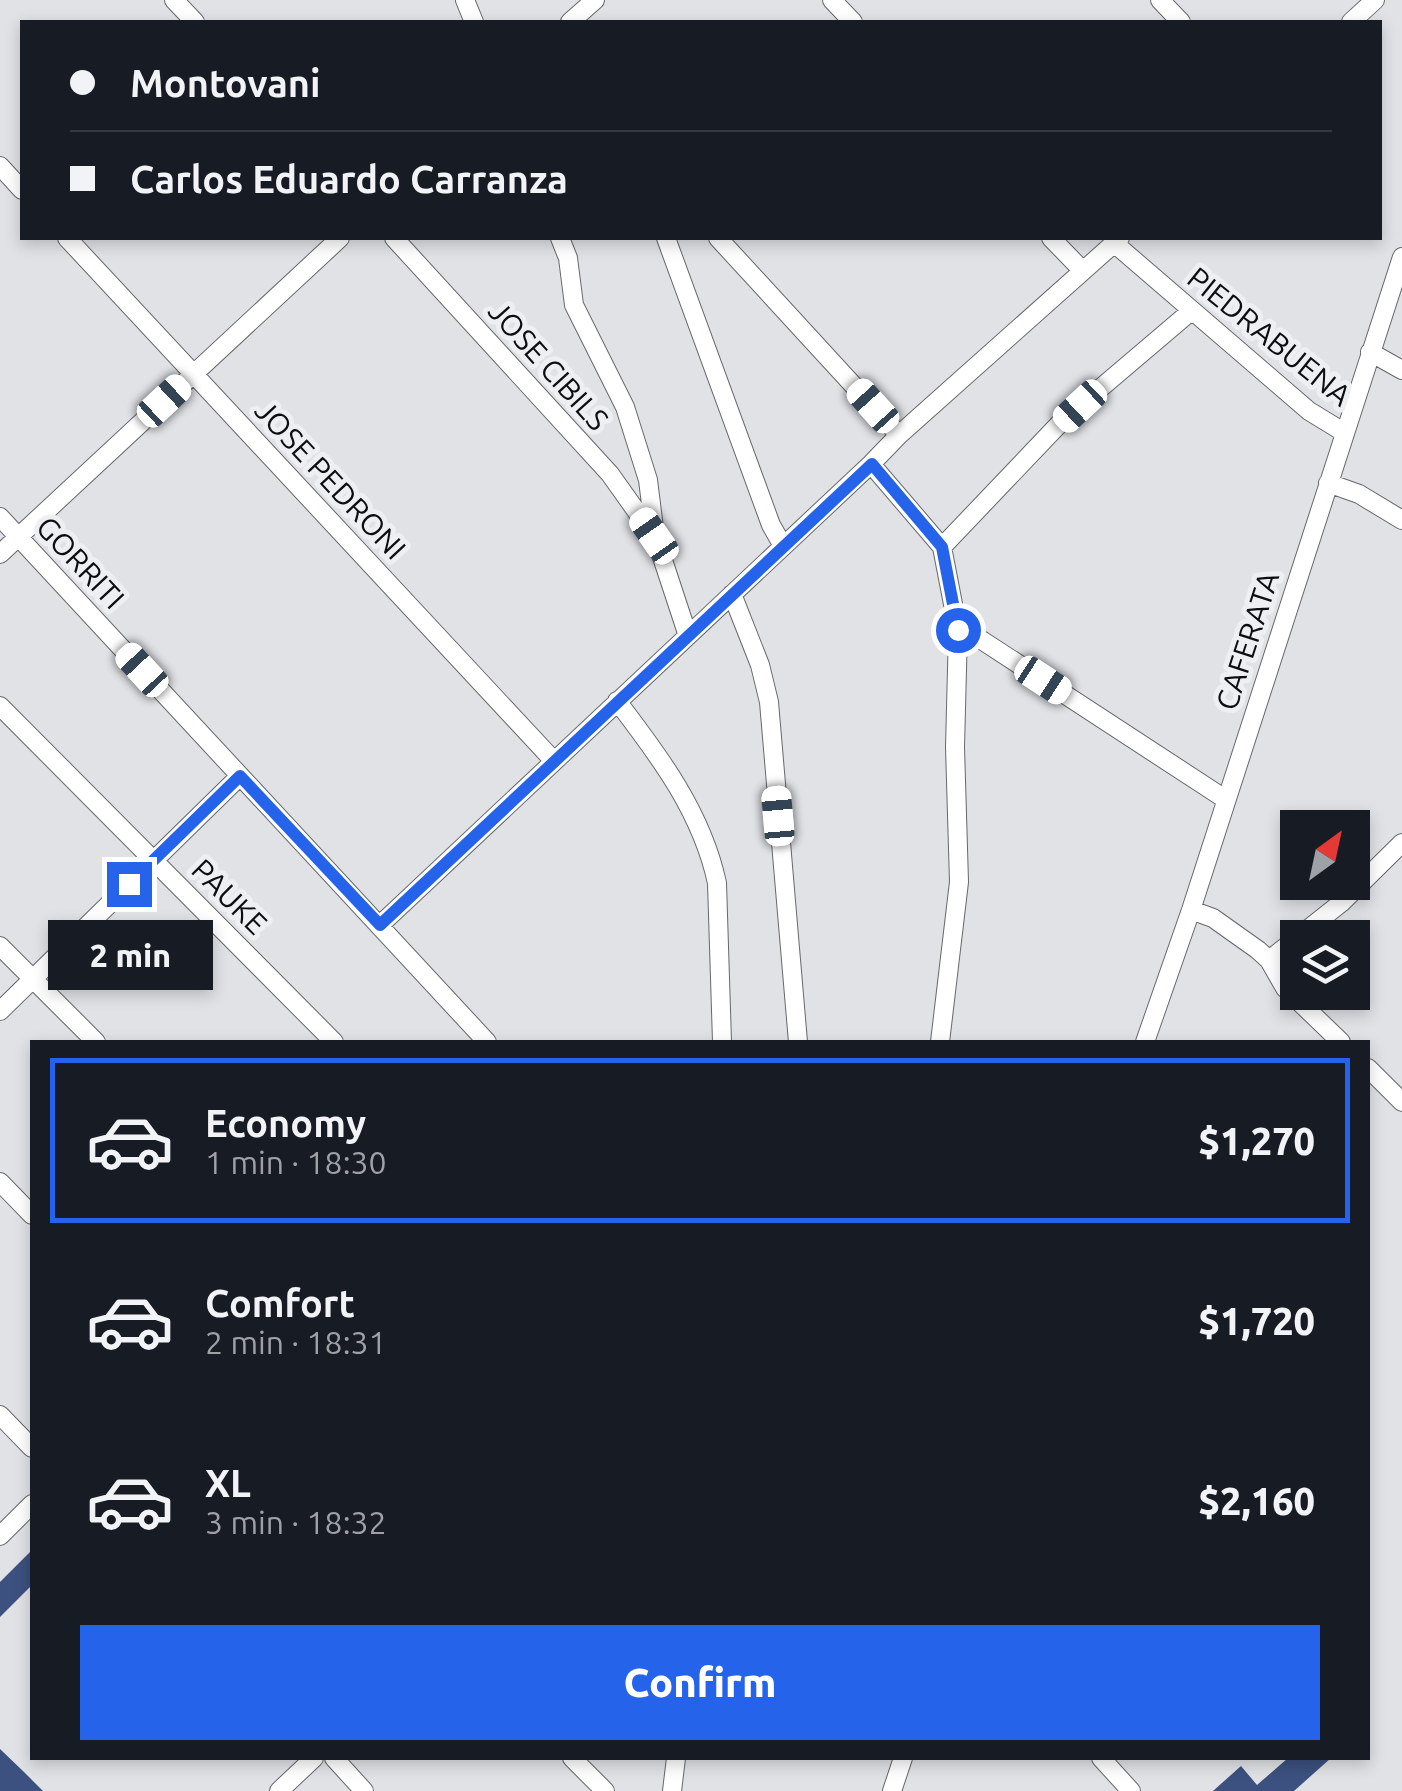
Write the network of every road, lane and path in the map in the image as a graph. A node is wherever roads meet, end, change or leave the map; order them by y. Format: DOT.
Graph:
graph roads {
  1 [pos="174,0"];
  2 [pos="595,0"];
  3 [pos="832,0"];
  4 [pos="1160,0"];
  5 [pos="1375,0"];
  6 [pos="574,16"];
  7 [pos="193,20"];
  8 [pos="851,20"];
  9 [pos="1179,20"];
  10 [pos="1352,20"];
  11 [pos="0,166"];
  12 [pos="20,188"];
  13 [pos="68,240"];
  14 [pos="338,240"];
  15 [pos="396,240"];
  16 [pos="561,240"];
  17 [pos="667,240"];
  18 [pos="720,240"];
  19 [pos="1053,240"];
  20 [pos="1117,240"];
  21 [pos="1402,257"];
  22 [pos="1082,270"];
  23 [pos="1190,312"];
  24 [pos="1370,352"];
  25 [pos="1402,370"];
  26 [pos="194,374"];
  27 [pos="1345,433"];
  28 [pos="898,434"];
  29 [pos="872,464"];
  30 [pos="1328,483"];
  31 [pos="0,518"];
  32 [pos="1402,520"];
  33 [pos="18,536"];
  34 [pos="654,536"];
  35 [pos="783,546"];
  36 [pos="942,547"];
  37 [pos="0,554"];
  38 [pos="732,594"];
  39 [pos="958,630"];
  40 [pos="688,636"];
  41 [pos="617,701"];
  42 [pos="0,706"];
  43 [pos="552,760"];
  44 [pos="240,776"];
  45 [pos="1225,799"];
  46 [pos="1402,843"];
  47 [pos="153,860"];
  48 [pos="1191,910"];
  49 [pos="380,925"];
  50 [pos="0,946"];
  51 [pos="1268,960"];
  52 [pos="33,979"];
  53 [pos="0,1012"];
  54 [pos="94,1040"];
  55 [pos="332,1040"];
  56 [pos="484,1040"];
  57 [pos="722,1040"];
  58 [pos="798,1040"];
  59 [pos="940,1040"];
  60 [pos="1146,1040"];
  61 [pos="1339,1040"];
  62 [pos="1370,1070"];
  63 [pos="1402,1102"];
  64 [pos="0,1182"];
  65 [pos="30,1213"];
  66 [pos="0,1416"];
  67 [pos="30,1446"];
  68 [pos="30,1506"];
  69 [pos="0,1536"];
  70 [pos="312,1760"];
  71 [pos="336,1760"];
  72 [pos="574,1760"];
  73 [pos="676,1760"];
  74 [pos="902,1760"];
  75 [pos="1101,1760"];
  76 [pos="1112,1784"];
  77 [pos="279,1791"];
  78 [pos="364,1791"];
  79 [pos="606,1791"];
  80 [pos="672,1791"];
  81 [pos="892,1791"];
  82 [pos="1131,1791"];
  1 -- 7 [label="street"];
  2 -- 6 [label="street"];
  3 -- 8 [label="street"];
  4 -- 9 [label="street"];
  5 -- 10 [label="street"];
  11 -- 12 [label="street"];
  13 -- 26 [label="street, JOSE PEDRONI"];
  14 -- 26 [label="street"];
  15 -- 34 [label="street, JOSE CIBILS"];
  16 -- 34 [label="street"];
  17 -- 35 [label="street"];
  18 -- 28 [label="street"];
  19 -- 22 [label="street"];
  20 -- 22 [label="street"];
  20 -- 23 [label="street, PIEDRABUENA"];
  21 -- 24 [label="street, CAFERATA"];
  22 -- 28 [label="street"];
  23 -- 27 [label="street, PIEDRABUENA"];
  23 -- 36 [label="street"];
  24 -- 25 [label="street"];
  24 -- 27 [label="street, CAFERATA"];
  26 -- 33 [label="street"];
  26 -- 43 [label="street, JOSE PEDRONI"];
  27 -- 30 [label="street, CAFERATA"];
  28 -- 29 [label="street"];
  29 -- 35 [label="street"];
  29 -- 36 [label="street"];
  30 -- 32 [label="street"];
  30 -- 45 [label="street, CAFERATA"];
  31 -- 33 [label="street, GORRITI"];
  33 -- 37 [label="street"];
  33 -- 44 [label="street, GORRITI"];
  34 -- 40 [label="street"];
  35 -- 38 [label="street"];
  36 -- 39 [label="street"];
  38 -- 40 [label="street"];
  38 -- 58 [label="street"];
  39 -- 45 [label="street"];
  39 -- 59 [label="street"];
  40 -- 41 [label="street"];
  41 -- 43 [label="street"];
  41 -- 57 [label="street"];
  42 -- 47 [label="street, PAUKE"];
  43 -- 49 [label="street"];
  44 -- 47 [label="street"];
  44 -- 49 [label="street, GORRITI"];
  45 -- 48 [label="street, CAFERATA"];
  46 -- 51 [label="street"];
  47 -- 52 [label="street"];
  47 -- 55 [label="street, PAUKE"];
  48 -- 51 [label="street"];
  48 -- 60 [label="street, CAFERATA"];
  49 -- 56 [label="street, GORRITI"];
  50 -- 52 [label="street"];
  51 -- 61 [label="street"];
  52 -- 53 [label="street"];
  52 -- 54 [label="street"];
  62 -- 63 [label="street"];
  64 -- 65 [label="street"];
  66 -- 67 [label="street"];
  68 -- 69 [label="street"];
  70 -- 77 [label="street"];
  71 -- 78 [label="street"];
  72 -- 79 [label="street"];
  73 -- 80 [label="street"];
  74 -- 81 [label="street"];
  75 -- 76 [label="street"];
  76 -- 82 [label="street"];
}
